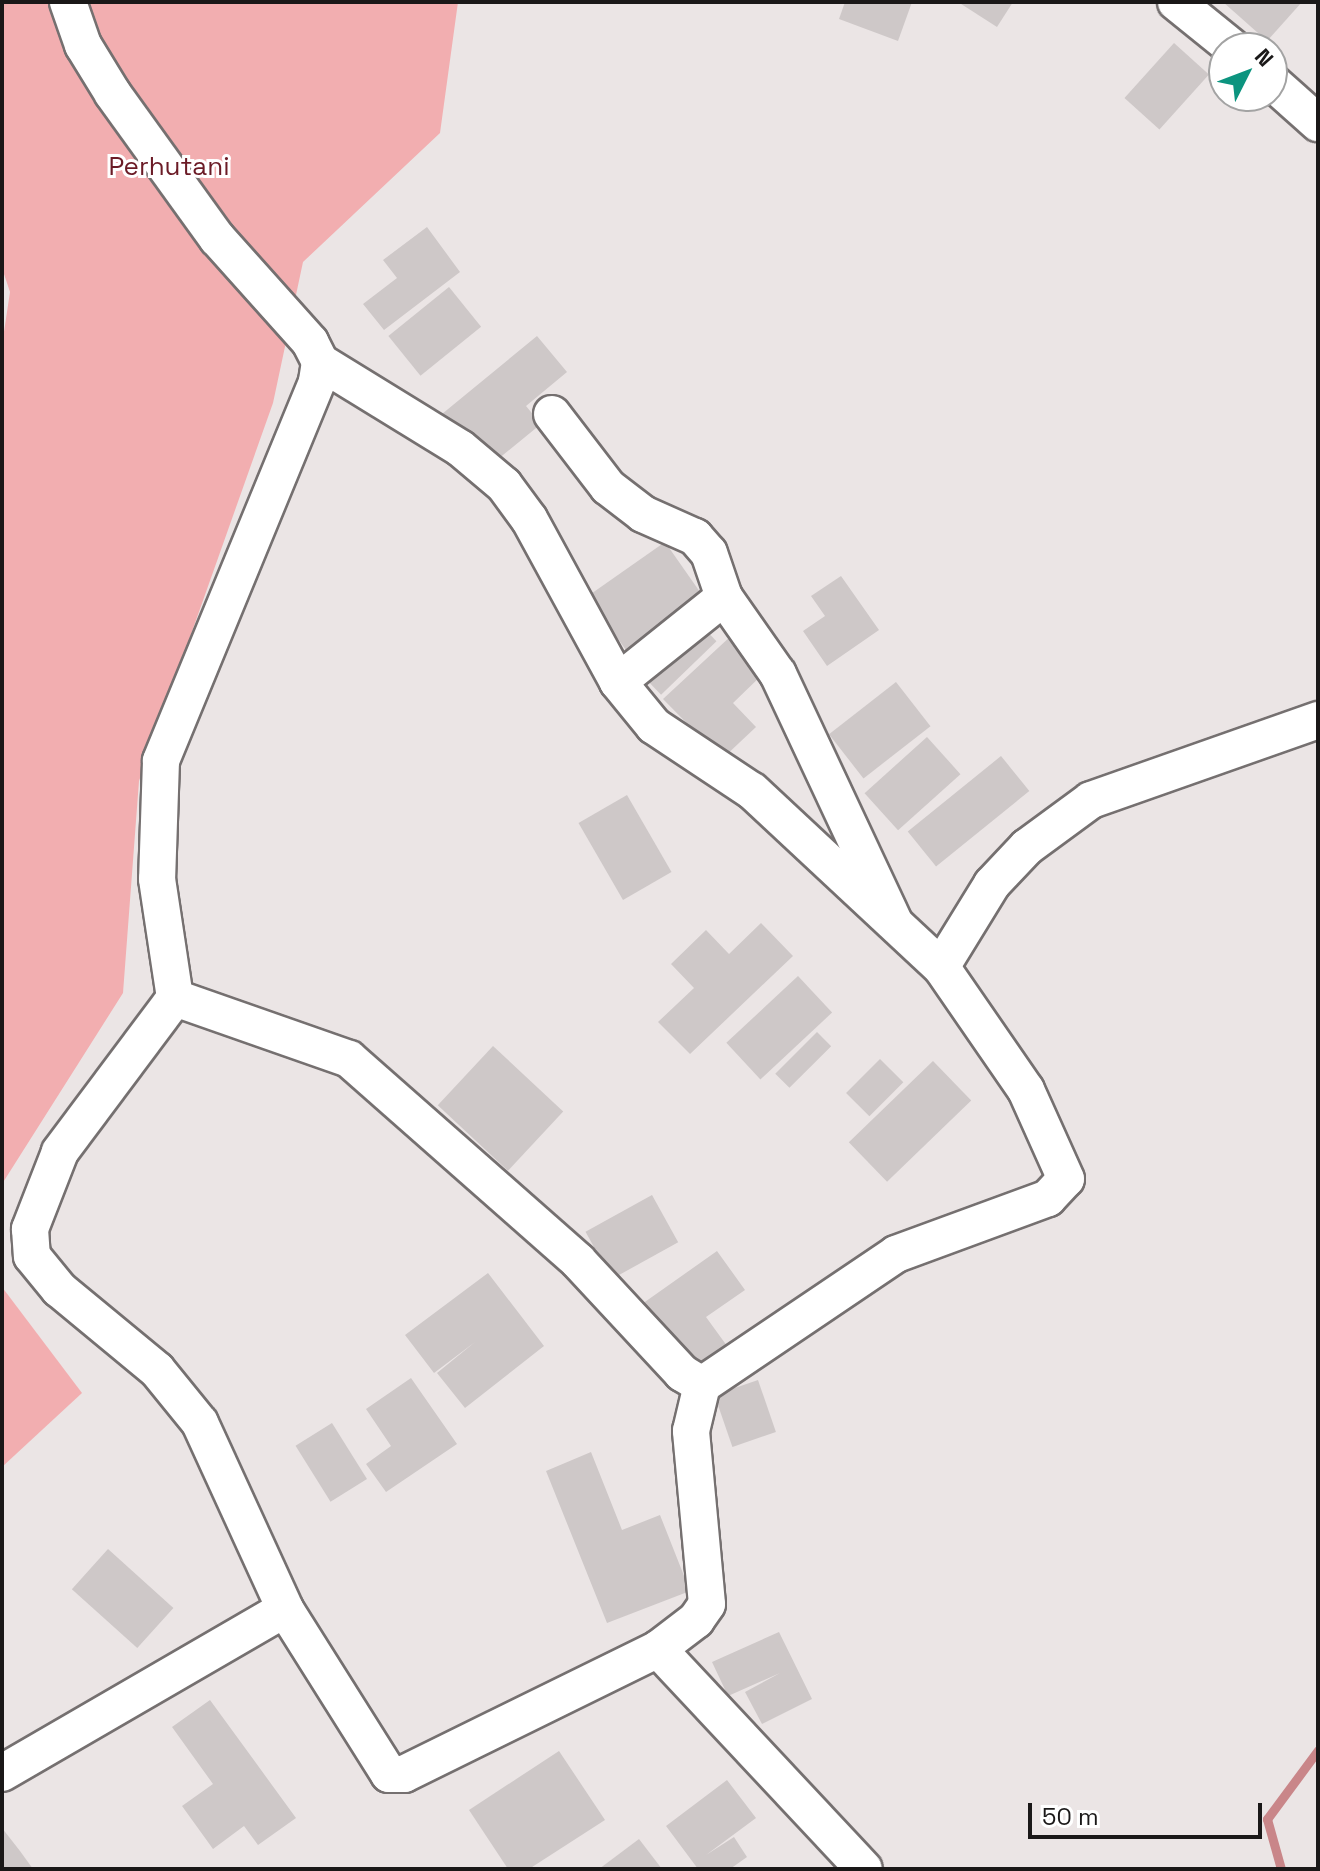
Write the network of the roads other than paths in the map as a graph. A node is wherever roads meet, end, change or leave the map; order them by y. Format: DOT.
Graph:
graph roads {
  1 [pos="68,2"];
  2 [pos="1176,2"];
  3 [pos="1213,32"];
  4 [pos="1288,96"];
  5 [pos="1318,123"];
  6 [pos="320,362"];
  7 [pos="552,414"];
  8 [pos="724,597"];
  9 [pos="618,682"];
  10 [pos="1318,720"];
  11 [pos="896,926"];
  12 [pos="941,967"];
  13 [pos="175,998"];
  14 [pos="702,1385"];
  15 [pos="285,1609"];
  16 [pos="658,1649"];
  17 [pos="2,1773"];
  18 [pos="864,1869"];
  1 -- 6 [label="street"];
  2 -- 3 [label="street"];
  4 -- 5 [label="street"];
  6 -- 9 [label="street"];
  6 -- 13 [label="street"];
  7 -- 8 [label="street"];
  8 -- 9 [label="street"];
  8 -- 11 [label="street"];
  9 -- 11 [label="street"];
  10 -- 12 [label="street"];
  11 -- 12 [label="street"];
  12 -- 14 [label="street"];
  13 -- 14 [label="street"];
  13 -- 15 [label="street"];
  14 -- 16 [label="street"];
  15 -- 16 [label="street"];
  15 -- 17 [label="street"];
  16 -- 18 [label="street"];
}
